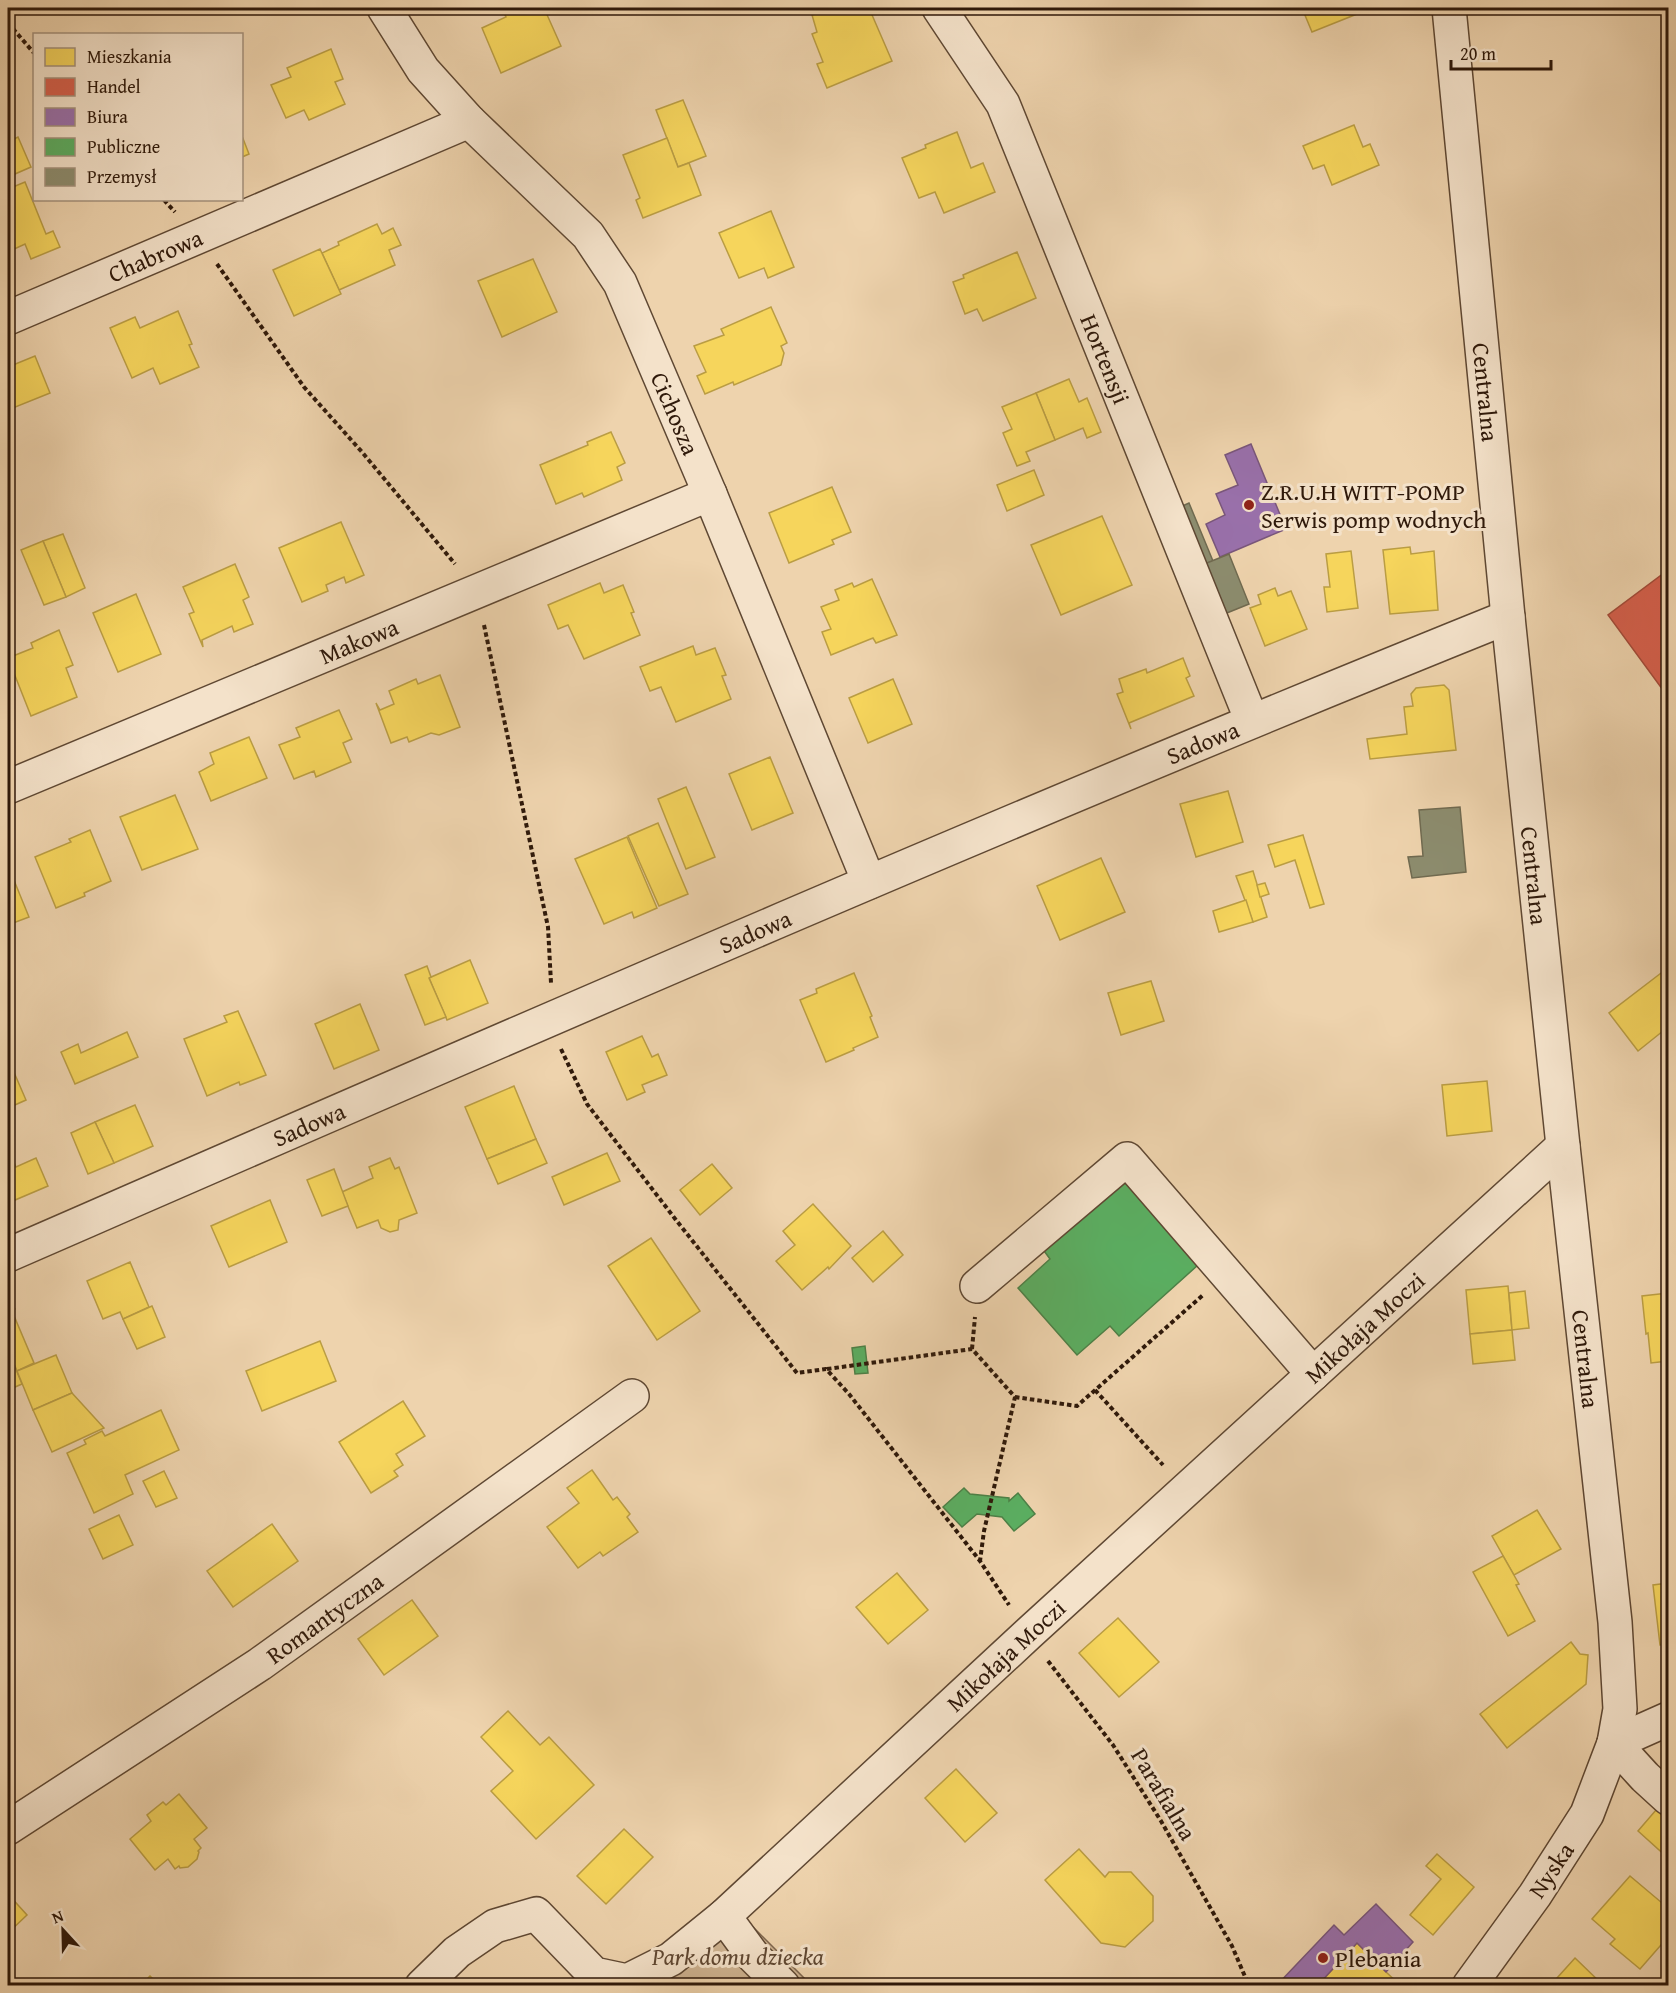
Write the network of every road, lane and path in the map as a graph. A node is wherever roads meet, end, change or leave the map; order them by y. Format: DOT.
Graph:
graph roads {
  1 [pos="384,8"];
  2 [pos="939,8"];
  3 [pos="1449,8"];
  4 [pos="8,23"];
  5 [pos="33,52"];
  6 [pos="469,121"];
  7 [pos="8,318"];
  8 [pos="710,494"];
  9 [pos="1508,617"];
  10 [pos="1252,721"];
  11 [pos="8,787"];
  12 [pos="869,882"];
  13 [pos="554,1018"];
  14 [pos="1563,1146"];
  15 [pos="8,1255"];
  16 [pos="1227,1274"];
  17 [pos="977,1286"];
  18 [pos="826,1369"];
  19 [pos="1313,1374"];
  20 [pos="1095,1390"];
  21 [pos="632,1396"];
  22 [pos="1015,1397"];
  23 [pos="1186,1490"];
  24 [pos="980,1561"];
  25 [pos="1028,1634"];
  26 [pos="1668,1719"];
  27 [pos="1614,1743"];
  28 [pos="1668,1798"];
  29 [pos="8,1828"];
  30 [pos="724,1916"];
  31 [pos="422,1986"];
  32 [pos="783,1986"];
  33 [pos="1249,1986"];
  34 [pos="1469,1986"];
  1 -- 6 [label="street, Cichosza"];
  2 -- 10 [label="street, Hortensji"];
  3 -- 9 [label="street, Centralna"];
  4 -- 5 [label="path"];
  6 -- 7 [label="street, Chabrowa"];
  6 -- 8 [label="street, Cichosza"];
  8 -- 11 [label="street, Makowa"];
  8 -- 12 [label="street, Cichosza"];
  9 -- 10 [label="street, Sadowa"];
  9 -- 14 [label="street, Centralna"];
  10 -- 12 [label="street, Sadowa"];
  12 -- 13 [label="street, Sadowa"];
  13 -- 15 [label="street, Sadowa"];
  13 -- 18 [label="path"];
  14 -- 19 [label="street, Mikołaja Moczi"];
  14 -- 27 [label="street, Centralna"];
  16 -- 17 [label="street"];
  16 -- 19 [label="street"];
  16 -- 20 [label="path"];
  18 -- 22 [label="path"];
  18 -- 24 [label="path, Parafialna"];
  19 -- 23 [label="street, Mikołaja Moczi"];
  20 -- 22 [label="path"];
  20 -- 23 [label="path"];
  21 -- 29 [label="street, Romantyczna"];
  22 -- 24 [label="path"];
  23 -- 25 [label="street, Mikołaja Moczi"];
  24 -- 25 [label="path, Parafialna"];
  25 -- 30 [label="street, Mikołaja Moczi"];
  25 -- 33 [label="path, Parafialna"];
  26 -- 27 [label="street"];
  27 -- 28 [label="street"];
  27 -- 34 [label="street, Nyska"];
  30 -- 31 [label="street, Mikołaja Moczi"];
  30 -- 32 [label="street"];
}
